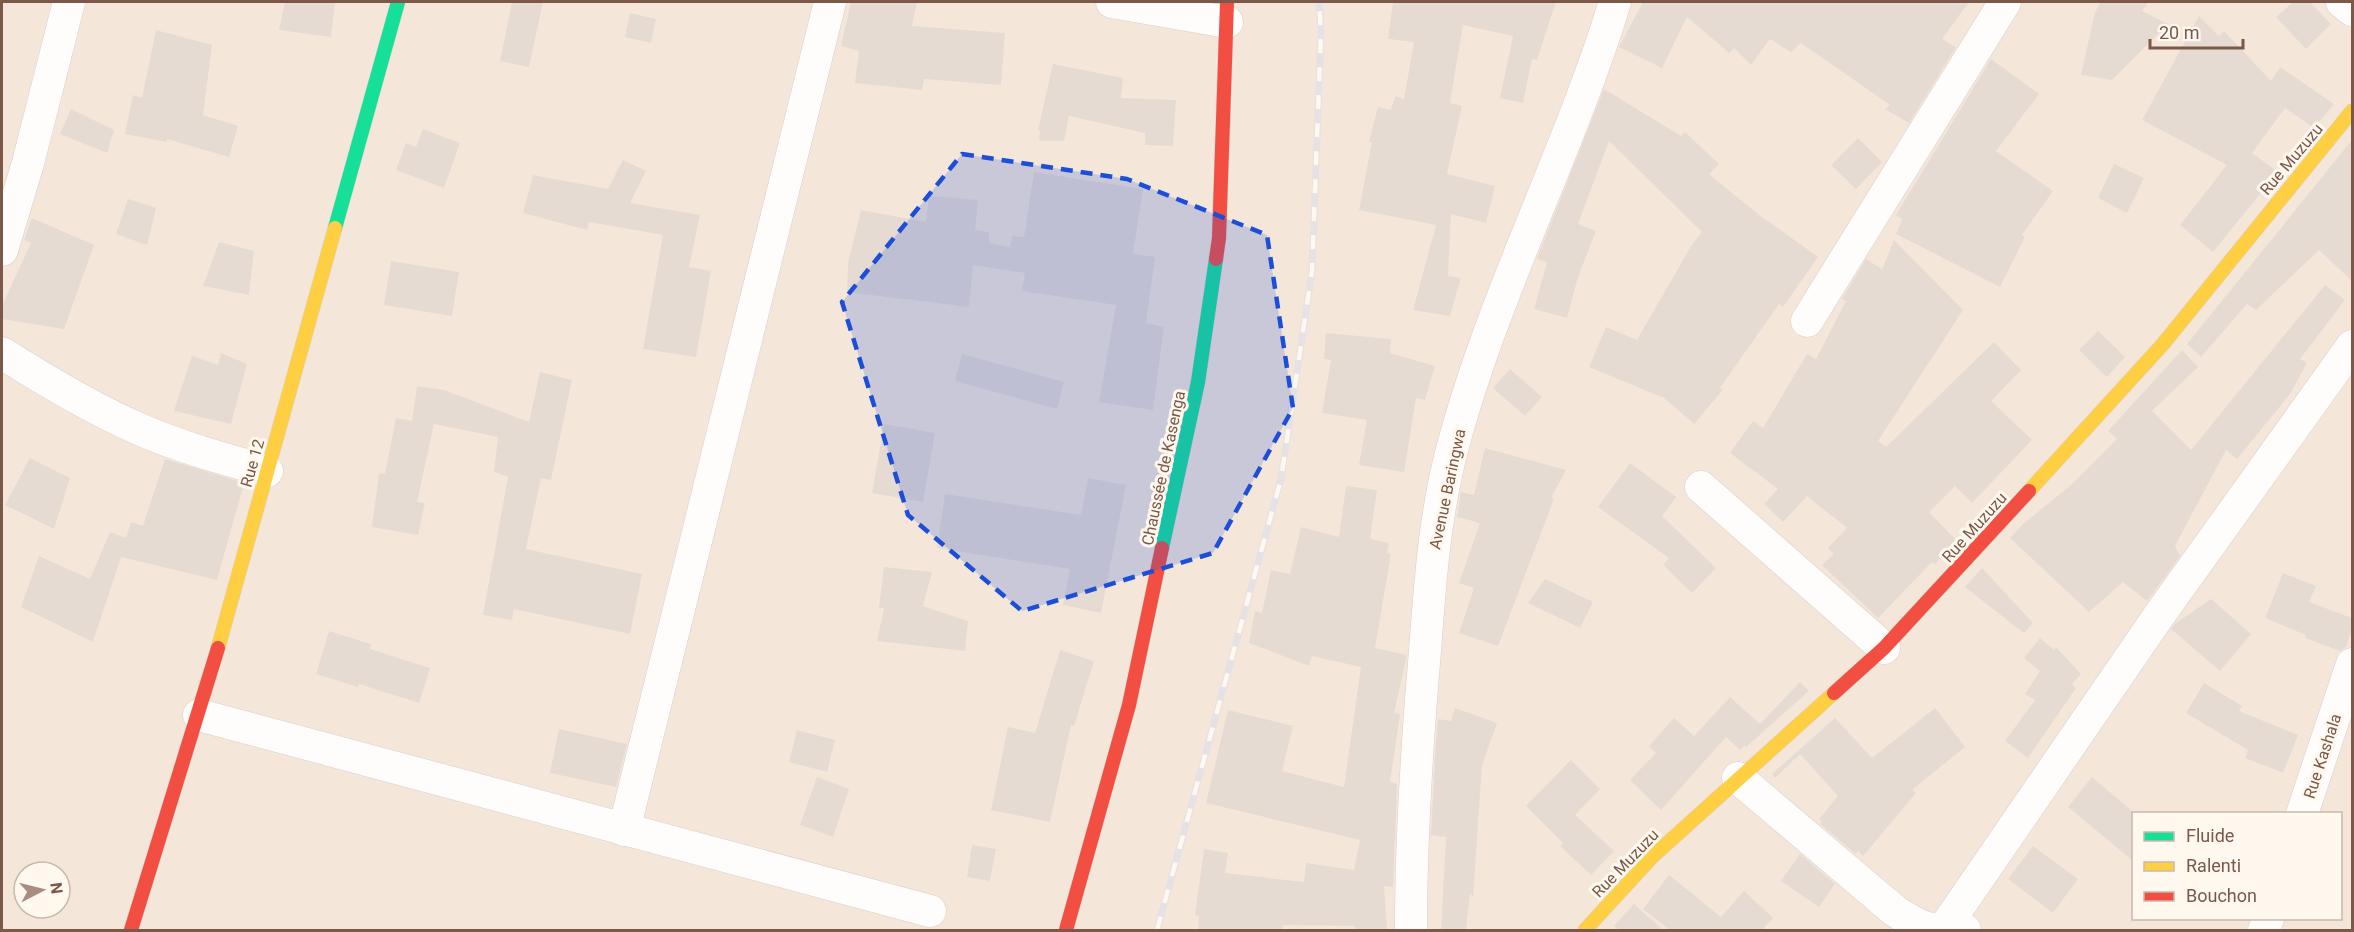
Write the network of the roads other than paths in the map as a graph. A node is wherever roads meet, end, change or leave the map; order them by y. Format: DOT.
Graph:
graph roads {
  1 [pos="69,2"];
  2 [pos="398,2"];
  3 [pos="830,2"];
  4 [pos="1112,2"];
  5 [pos="1616,2"];
  6 [pos="2005,2"];
  7 [pos="2342,2"];
  8 [pos="2352,10"];
  9 [pos="1227,12"];
  10 [pos="2352,111"];
  11 [pos="2,250"];
  12 [pos="1807,321"];
  13 [pos="2352,346"];
  14 [pos="2,353"];
  15 [pos="267,471"];
  16 [pos="1701,487"];
  17 [pos="1884,648"];
  18 [pos="2352,664"];
  19 [pos="199,715"];
  20 [pos="1738,778"];
  21 [pos="2302,812"];
  22 [pos="624,830"];
  23 [pos="930,911"];
  24 [pos="1955,929"];
  25 [pos="131,930"];
  26 [pos="1066,930"];
  27 [pos="1411,930"];
  28 [pos="1585,930"];
  1 -- 11 [label="street"];
  2 -- 15 [label="street, Rue 12"];
  3 -- 22 [label="street"];
  4 -- 9 [label="street"];
  5 -- 27 [label="street, Avenue Baringwa"];
  6 -- 12 [label="street"];
  7 -- 8 [label="street"];
  9 -- 26 [label="street, Chaussée de Kasenga"];
  10 -- 17 [label="street, Rue Muzuzu"];
  13 -- 24 [label="street"];
  14 -- 15 [label="street"];
  15 -- 19 [label="street, Rue 12"];
  16 -- 17 [label="street"];
  17 -- 20 [label="street, Rue Muzuzu"];
  18 -- 21 [label="street, Rue Kashala"];
  19 -- 22 [label="street"];
  19 -- 25 [label="street, Rue 12"];
  20 -- 24 [label="street"];
  20 -- 28 [label="street, Rue Muzuzu"];
  22 -- 23 [label="street"];
}
